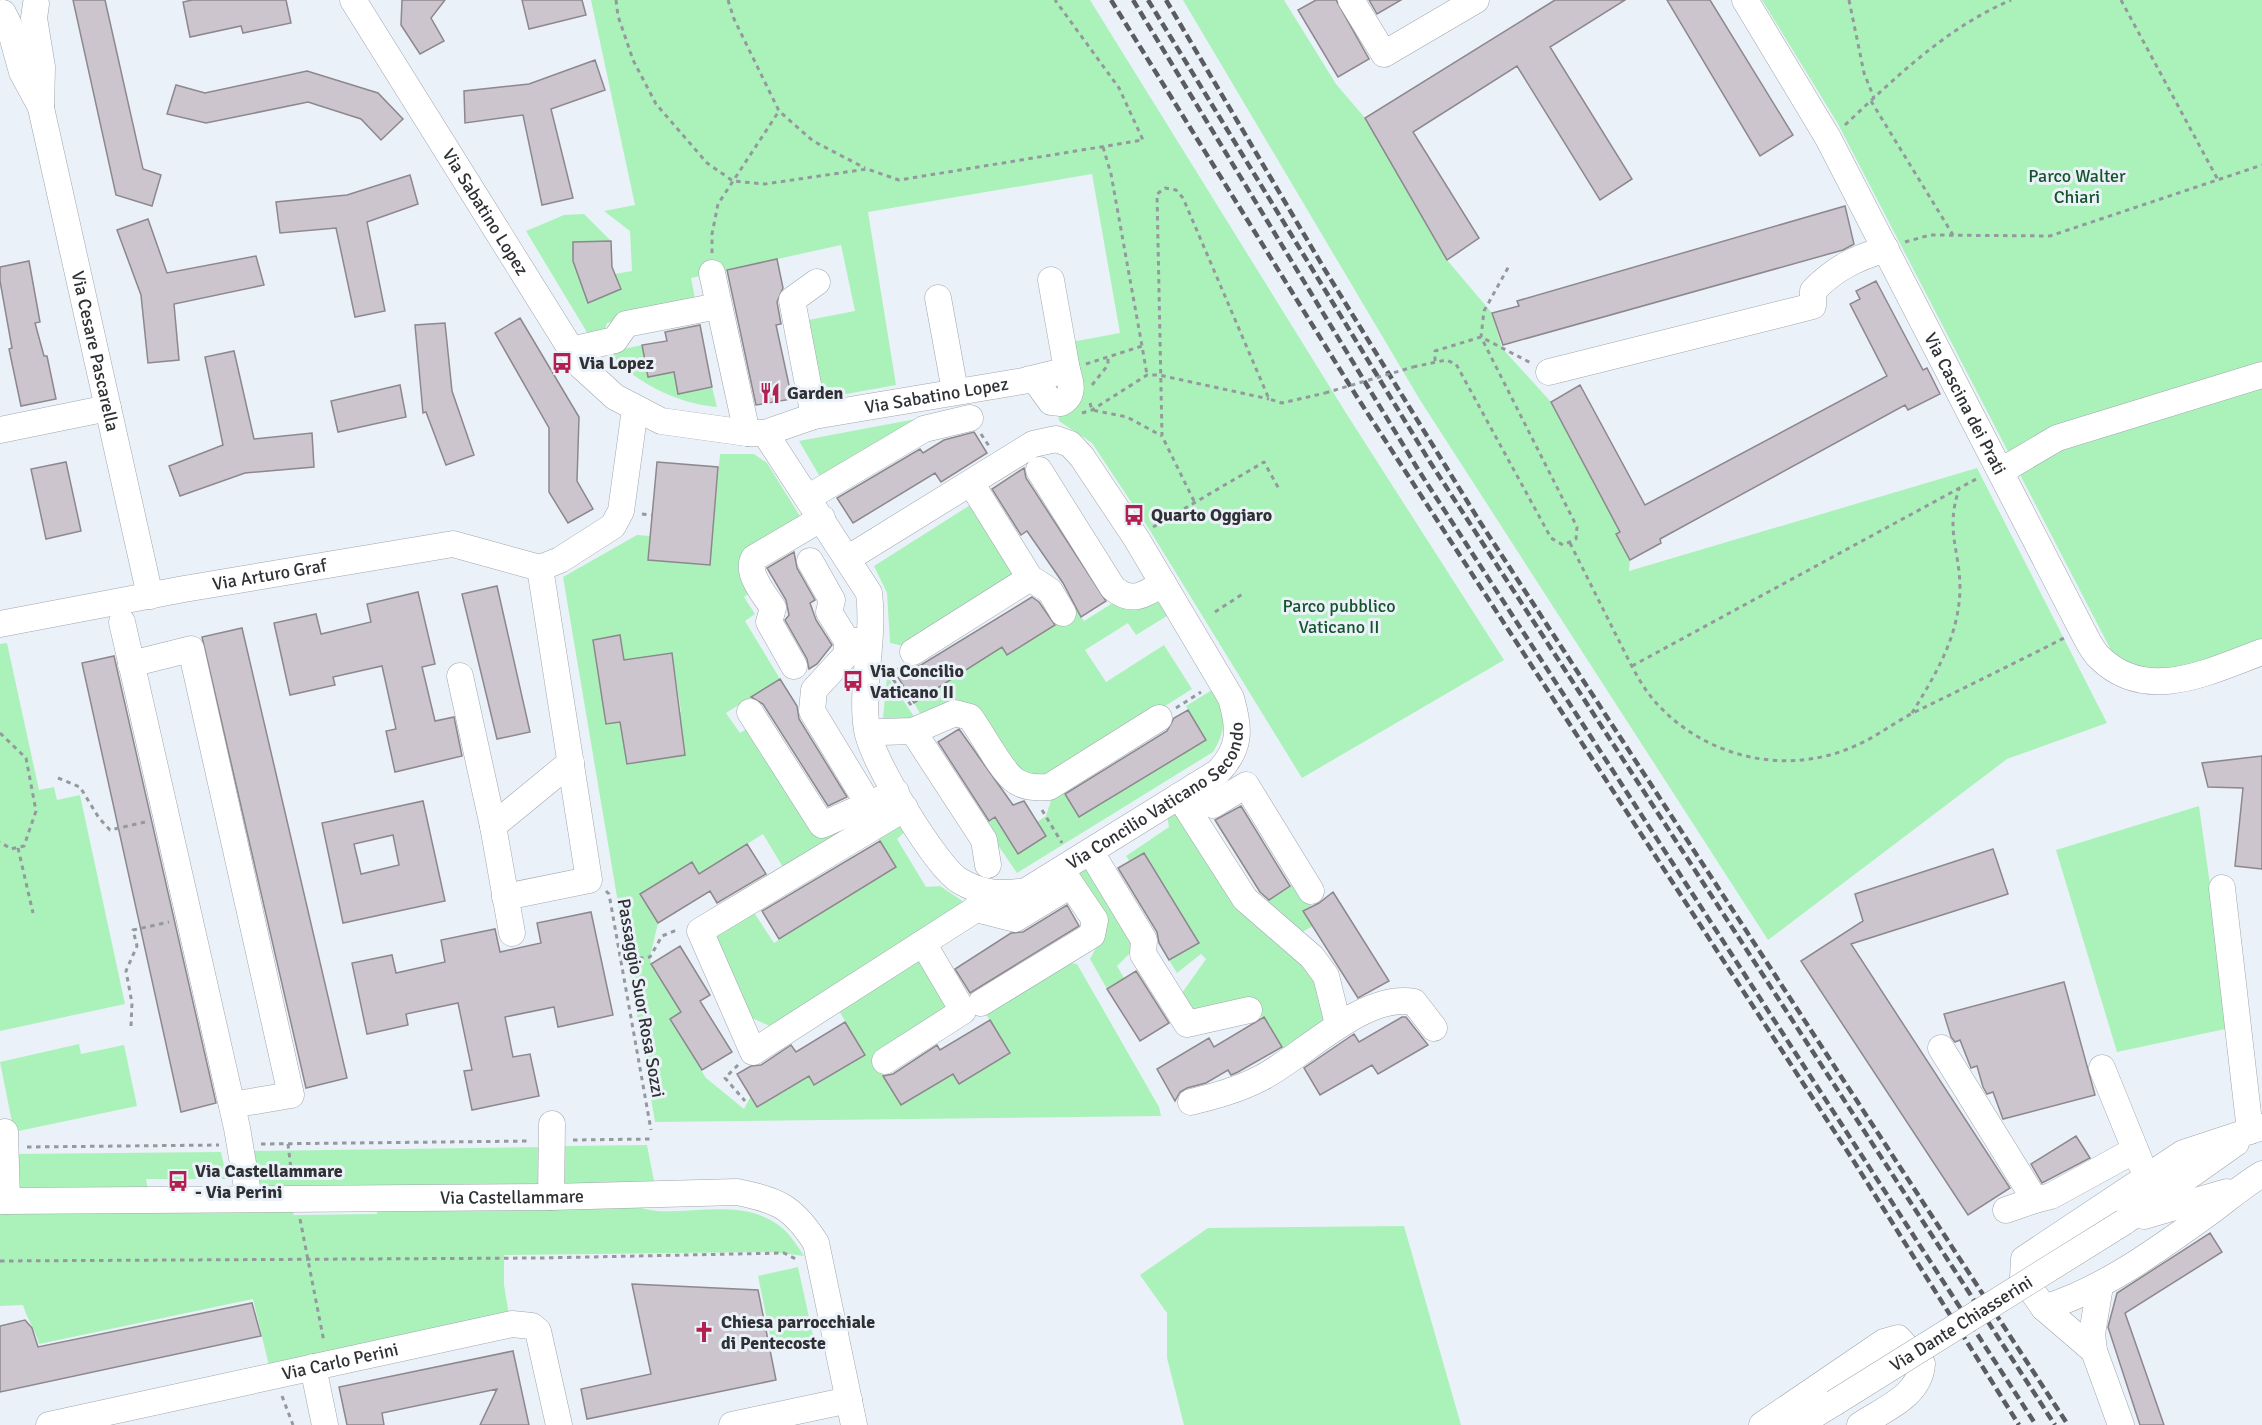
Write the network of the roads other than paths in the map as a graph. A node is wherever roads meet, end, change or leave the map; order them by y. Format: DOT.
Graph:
graph roads {
  1 [pos="353,0"];
  2 [pos="1351,0"];
  3 [pos="1476,0"];
  4 [pos="1746,0"];
  5 [pos="38,2"];
  6 [pos="1,12"];
  7 [pos="41,108"];
  8 [pos="1886,249"];
  9 [pos="712,273"];
  10 [pos="1051,280"];
  11 [pos="818,282"];
  12 [pos="938,298"];
  13 [pos="713,307"];
  14 [pos="571,350"];
  15 [pos="1549,372"];
  16 [pos="2262,375"];
  17 [pos="955,391"];
  18 [pos="108,408"];
  19 [pos="635,409"];
  20 [pos="814,417"];
  21 [pos="970,418"];
  22 [pos="0,430"];
  23 [pos="756,433"];
  24 [pos="2000,469"];
  25 [pos="1039,470"];
  26 [pos="970,483"];
  27 [pos="816,507"];
  28 [pos="847,559"];
  29 [pos="810,561"];
  30 [pos="540,568"];
  31 [pos="1030,578"];
  32 [pos="1163,583"];
  33 [pos="150,596"];
  34 [pos="1064,613"];
  35 [pos="122,621"];
  36 [pos="0,624"];
  37 [pos="913,652"];
  38 [pos="2262,652"];
  39 [pos="131,663"];
  40 [pos="794,666"];
  41 [pos="460,676"];
  42 [pos="750,712"];
  43 [pos="1159,718"];
  44 [pos="919,728"];
  45 [pos="881,732"];
  46 [pos="571,762"];
  47 [pos="1187,791"];
  48 [pos="901,800"];
  49 [pos="869,805"];
  50 [pos="492,826"];
  51 [pos="1095,859"];
  52 [pos="978,866"];
  53 [pos="2222,888"];
  54 [pos="1311,891"];
  55 [pos="505,897"];
  56 [pos="512,933"];
  57 [pos="923,943"];
  58 [pos="981,1003"];
  59 [pos="1249,1010"];
  60 [pos="1338,1024"];
  61 [pos="1434,1028"];
  62 [pos="1941,1048"];
  63 [pos="885,1061"];
  64 [pos="2102,1068"];
  65 [pos="1191,1102"];
  66 [pos="236,1130"];
  67 [pos="557,1132"];
  68 [pos="2258,1132"];
  69 [pos="14,1140"];
  70 [pos="2262,1174"];
  71 [pos="2237,1189"];
  72 [pos="551,1197"];
  73 [pos="249,1199"];
  74 [pos="2035,1200"];
  75 [pos="4,1201"];
  76 [pos="2006,1210"];
  77 [pos="2124,1222"];
  78 [pos="2100,1286"];
  79 [pos="2044,1308"];
  80 [pos="2094,1350"];
  81 [pos="313,1367"];
  82 [pos="849,1400"];
  83 [pos="49,1425"];
  84 [pos="325,1425"];
  85 [pos="559,1425"];
  86 [pos="732,1425"];
  87 [pos="854,1425"];
  88 [pos="1762,1425"];
  89 [pos="1798,1425"];
  90 [pos="1860,1425"];
  91 [pos="2121,1425"];
  1 -- 14 [label="street, Via Sabatino Lopez"];
  2 -- 3 [label="street"];
  4 -- 8 [label="street, Via Cascina dei Prati"];
  5 -- 6 [label="street"];
  5 -- 7 [label="street"];
  6 -- 7 [label="street"];
  7 -- 18 [label="street, Via Cesare Pascarella"];
  8 -- 15 [label="street"];
  8 -- 24 [label="street, Via Cascina dei Prati"];
  9 -- 23 [label="street"];
  10 -- 17 [label="street, Via Sabatino Lopez"];
  11 -- 20 [label="street"];
  12 -- 17 [label="street"];
  13 -- 14 [label="street"];
  14 -- 19 [label="street, Via Sabatino Lopez"];
  16 -- 24 [label="street"];
  17 -- 20 [label="street, Via Sabatino Lopez"];
  18 -- 22 [label="street"];
  18 -- 33 [label="street, Via Cesare Pascarella"];
  19 -- 23 [label="street, Via Sabatino Lopez"];
  19 -- 30 [label="street"];
  20 -- 23 [label="street, Via Sabatino Lopez"];
  21 -- 27 [label="street"];
  23 -- 27 [label="street, Via Concilio Vaticano Secondo"];
  24 -- 38 [label="street, Via Cascina dei Prati"];
  25 -- 32 [label="street"];
  26 -- 28 [label="street, Via Concilio Vaticano Secondo"];
  26 -- 31 [label="street"];
  26 -- 32 [label="street, Via Concilio Vaticano Secondo"];
  27 -- 28 [label="street, Via Concilio Vaticano Secondo"];
  27 -- 40 [label="street"];
  28 -- 48 [label="street, Via Concilio Vaticano Secondo"];
  29 -- 49 [label="street"];
  30 -- 33 [label="street, Via Arturo Graf"];
  30 -- 46 [label="street"];
  31 -- 34 [label="street"];
  31 -- 37 [label="street"];
  32 -- 47 [label="street, Via Concilio Vaticano Secondo"];
  33 -- 36 [label="street, Via Arturo Graf"];
  35 -- 39 [label="street"];
  39 -- 66 [label="street"];
  39 -- 66 [label="street"];
  41 -- 50 [label="street"];
  42 -- 49 [label="street"];
  43 -- 44 [label="street"];
  44 -- 45 [label="street"];
  44 -- 52 [label="street"];
  46 -- 50 [label="street"];
  46 -- 55 [label="street"];
  47 -- 48 [label="street, Via Concilio Vaticano Secondo"];
  47 -- 54 [label="street"];
  47 -- 60 [label="street"];
  48 -- 49 [label="street"];
  48 -- 57 [label="street"];
  50 -- 55 [label="street"];
  51 -- 59 [label="street"];
  53 -- 68 [label="street"];
  55 -- 56 [label="street"];
  57 -- 58 [label="street"];
  57 -- 63 [label="street"];
  60 -- 61 [label="street"];
  60 -- 65 [label="street"];
  62 -- 74 [label="street"];
  64 -- 74 [label="street"];
  66 -- 73 [label="street"];
  67 -- 72 [label="street"];
  68 -- 77 [label="street, Via Dante Chiasserini"];
  68 -- 79 [label="street"];
  69 -- 75 [label="street"];
  70 -- 71 [label="street"];
  71 -- 77 [label="street, Via Dante Chiasserini"];
  71 -- 78 [label="street"];
  72 -- 73 [label="street, Via Castellammare"];
  72 -- 82 [label="street, Via Castellammare"];
  73 -- 75 [label="street, Via Castellammare"];
  74 -- 76 [label="street"];
  77 -- 89 [label="street, Via Dante Chiasserini, bridge"];
  78 -- 79 [label="street"];
  78 -- 80 [label="street"];
  79 -- 80 [label="street"];
  80 -- 91 [label="street"];
  81 -- 83 [label="street, Via Carlo Perini"];
  81 -- 84 [label="street"];
  81 -- 85 [label="street, Via Carlo Perini"];
  82 -- 86 [label="street"];
  82 -- 87 [label="street, Via Castellammare"];
  88 -- 90 [label="street"];
}
